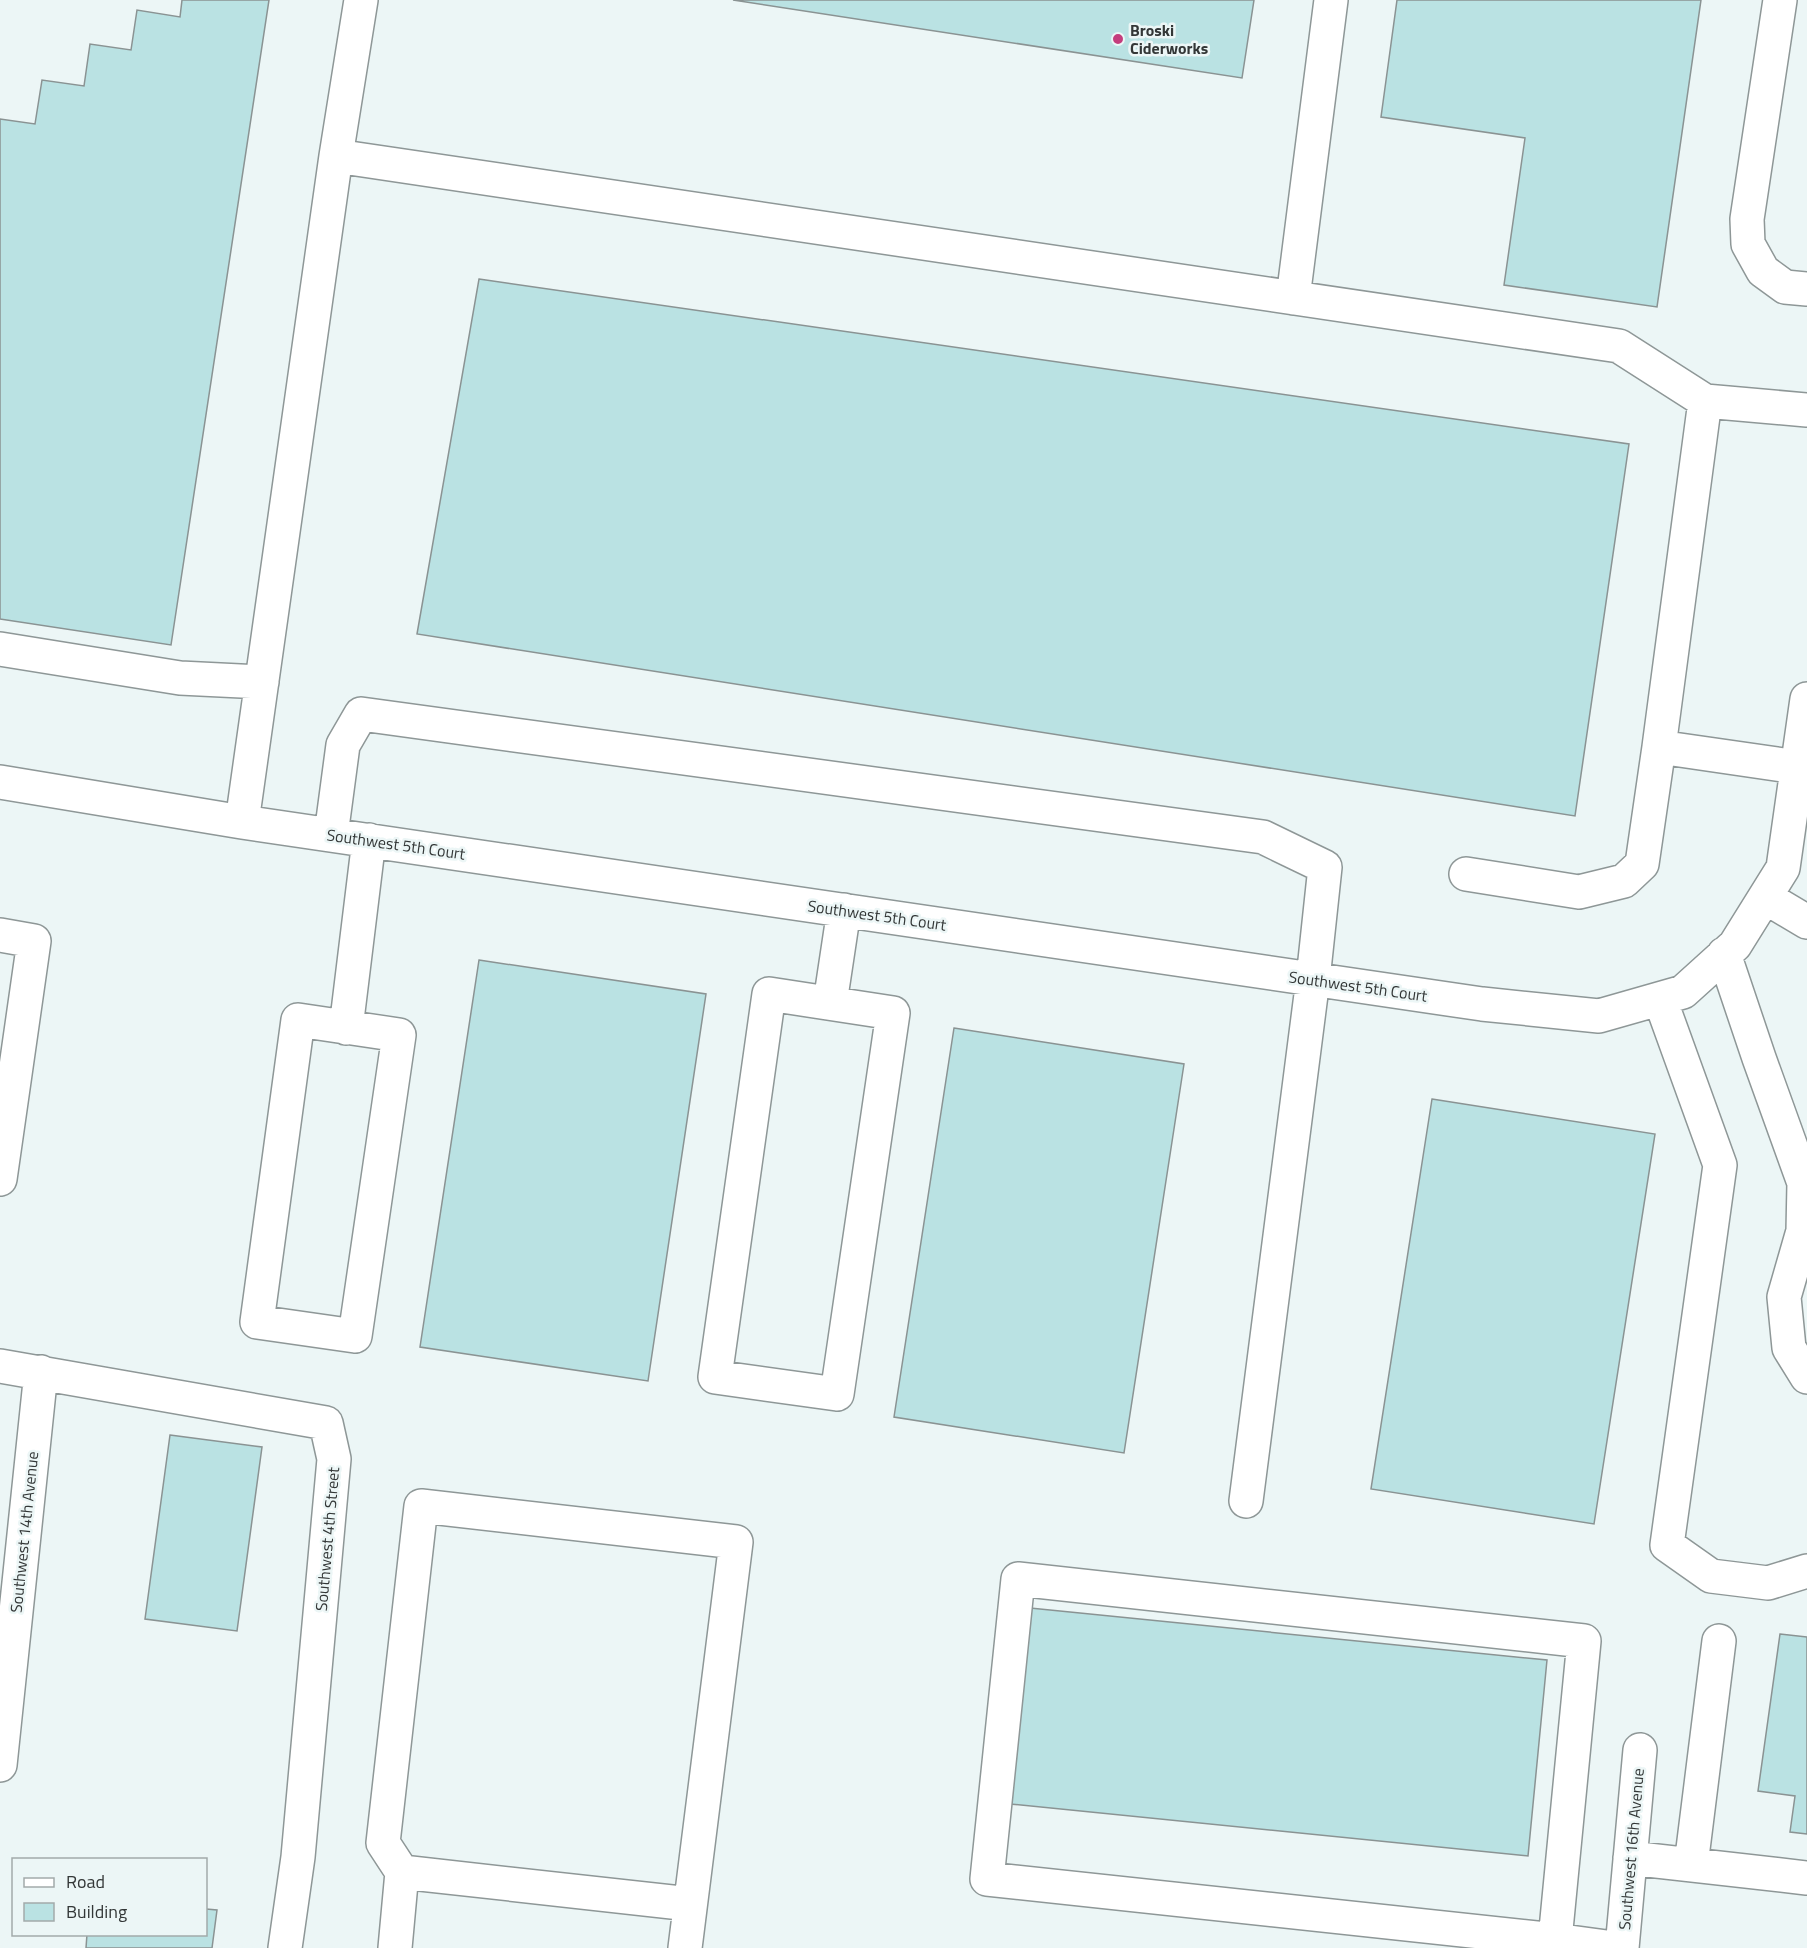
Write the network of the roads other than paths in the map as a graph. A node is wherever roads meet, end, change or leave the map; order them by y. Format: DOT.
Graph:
graph roads {
  1 [pos="361,0"];
  2 [pos="1331,0"];
  3 [pos="1780,0"];
  4 [pos="336,156"];
  5 [pos="1807,289"];
  6 [pos="1293,298"];
  7 [pos="1706,401"];
  8 [pos="1807,410"];
  9 [pos="0,649"];
  10 [pos="262,682"];
  11 [pos="1807,699"];
  12 [pos="1659,747"];
  13 [pos="1797,767"];
  14 [pos="0,782"];
  15 [pos="242,822"];
  16 [pos="331,835"];
  17 [pos="369,840"];
  18 [pos="1466,874"];
  19 [pos="1765,897"];
  20 [pos="844,910"];
  21 [pos="1807,922"];
  22 [pos="0,935"];
  23 [pos="1729,950"];
  24 [pos="1313,979"];
  25 [pos="1660,999"];
  26 [pos="830,1003"];
  27 [pos="346,1028"];
  28 [pos="0,1179"];
  29 [pos="0,1366"];
  30 [pos="41,1372"];
  31 [pos="1807,1377"];
  32 [pos="1246,1501"];
  33 [pos="1807,1571"];
  34 [pos="1719,1641"];
  35 [pos="1640,1750"];
  36 [pos="0,1765"];
  37 [pos="1630,1858"];
  38 [pos="1690,1865"];
  39 [pos="402,1872"];
  40 [pos="1807,1878"];
  41 [pos="690,1904"];
  42 [pos="1555,1944"];
  43 [pos="285,1948"];
  44 [pos="395,1948"];
  45 [pos="685,1948"];
  46 [pos="1614,1948"];
  47 [pos="1623,1948"];
  1 -- 4 [label="street"];
  2 -- 6 [label="street"];
  3 -- 5 [label="street"];
  4 -- 6 [label="street"];
  4 -- 10 [label="street"];
  6 -- 7 [label="street"];
  7 -- 8 [label="street"];
  7 -- 12 [label="street"];
  9 -- 10 [label="street"];
  10 -- 15 [label="street"];
  11 -- 13 [label="street, Southwest 5th Court"];
  12 -- 13 [label="street"];
  12 -- 18 [label="street"];
  13 -- 19 [label="street, Southwest 5th Court"];
  14 -- 15 [label="street, Southwest 5th Court"];
  15 -- 16 [label="street, Southwest 5th Court"];
  16 -- 17 [label="street, Southwest 5th Court"];
  16 -- 24 [label="street"];
  17 -- 20 [label="street, Southwest 5th Court"];
  17 -- 27 [label="street"];
  19 -- 21 [label="street"];
  19 -- 23 [label="street, Southwest 5th Court"];
  20 -- 24 [label="street, Southwest 5th Court"];
  20 -- 26 [label="street"];
  22 -- 28 [label="street"];
  23 -- 25 [label="street, Southwest 5th Court"];
  23 -- 31 [label="street"];
  24 -- 25 [label="street, Southwest 5th Court"];
  24 -- 32 [label="street"];
  25 -- 33 [label="street"];
  26 -- 26 [label="street"];
  27 -- 27 [label="street"];
  29 -- 30 [label="street, Southwest 4th Street"];
  30 -- 36 [label="street, Southwest 14th Avenue"];
  30 -- 43 [label="street, Southwest 4th Street"];
  34 -- 38 [label="street"];
  35 -- 37 [label="street, Southwest 16th Avenue"];
  37 -- 38 [label="street"];
  37 -- 47 [label="street, Southwest 16th Avenue"];
  38 -- 40 [label="street"];
  39 -- 41 [label="street"];
  39 -- 41 [label="street"];
  39 -- 44 [label="street"];
  41 -- 45 [label="street"];
  42 -- 42 [label="street"];
  42 -- 46 [label="street"];
}
